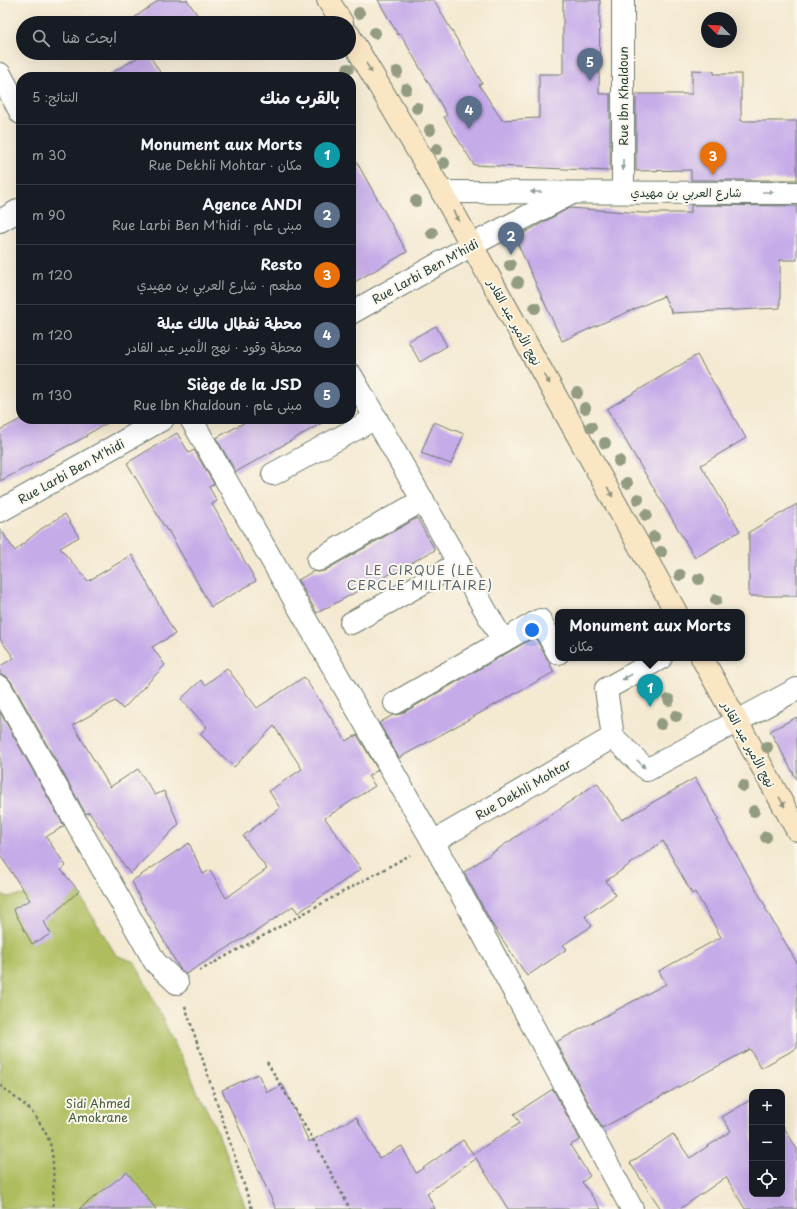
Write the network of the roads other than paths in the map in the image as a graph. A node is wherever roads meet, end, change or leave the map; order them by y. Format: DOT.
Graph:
graph roads {
  1 [pos="328,0"];
  2 [pos="623,0"];
  3 [pos="338,16"];
  4 [pos="356,46"];
  5 [pos="0,74"];
  6 [pos="16,104"];
  7 [pos="442,192"];
  8 [pos="575,192"];
  9 [pos="623,192"];
  10 [pos="797,192"];
  11 [pos="16,213"];
  12 [pos="0,221"];
  13 [pos="472,245"];
  14 [pos="356,310"];
  15 [pos="356,384"];
  16 [pos="376,418"];
  17 [pos="154,424"];
  18 [pos="194,424"];
  19 [pos="273,474"];
  20 [pos="423,500"];
  21 [pos="0,511"];
  22 [pos="318,560"];
  23 [pos="459,563"];
  24 [pos="674,609"];
  25 [pos="352,623"];
  26 [pos="503,641"];
  27 [pos="555,647"];
  28 [pos="656,661"];
  29 [pos="704,661"];
  30 [pos="0,687"];
  31 [pos="797,689"];
  32 [pos="395,703"];
  33 [pos="737,722"];
  34 [pos="613,737"];
  35 [pos="797,830"];
  36 [pos="432,842"];
  37 [pos="177,983"];
  38 [pos="632,1209"];
  1 -- 3 [label="main road"];
  2 -- 9 [label="street, Rue Ibn Khaldoun, one-way"];
  4 -- 7 [label="main road, نهج الأمير عبد القادر, one-way"];
  5 -- 6 [label="street"];
  8 -- 7 [label="street, one-way"];
  7 -- 13 [label="main road, نهج الأمير عبد القادر, one-way"];
  8 -- 9 [label="street, شارع العربي بن مهيدي"];
  8 -- 13 [label="street, Rue Larbi Ben M'hidi"];
  9 -- 10 [label="street, شارع العربي بن مهيدي, one-way"];
  11 -- 12 [label="street"];
  13 -- 14 [label="street, Rue Larbi Ben M'hidi"];
  13 -- 24 [label="main road, نهج الأمير عبد القادر, one-way"];
  15 -- 16 [label="street"];
  16 -- 19 [label="street"];
  16 -- 20 [label="street"];
  17 -- 21 [label="street, Rue Larbi Ben M'hidi"];
  18 -- 36 [label="street"];
  20 -- 22 [label="street"];
  20 -- 23 [label="street"];
  23 -- 25 [label="street"];
  23 -- 26 [label="street"];
  26 -- 27 [label="street"];
  26 -- 32 [label="street"];
  28 -- 34 [label="street, one-way"];
  29 -- 33 [label="main road, نهج الأمير عبد القادر"];
  30 -- 37 [label="street"];
  31 -- 33 [label="street"];
  34 -- 33 [label="street, one-way"];
  33 -- 35 [label="main road, نهج الأمير عبد القادر, one-way"];
  34 -- 36 [label="street, Rue Dekhli Mohtar"];
  36 -- 38 [label="street"];
}
